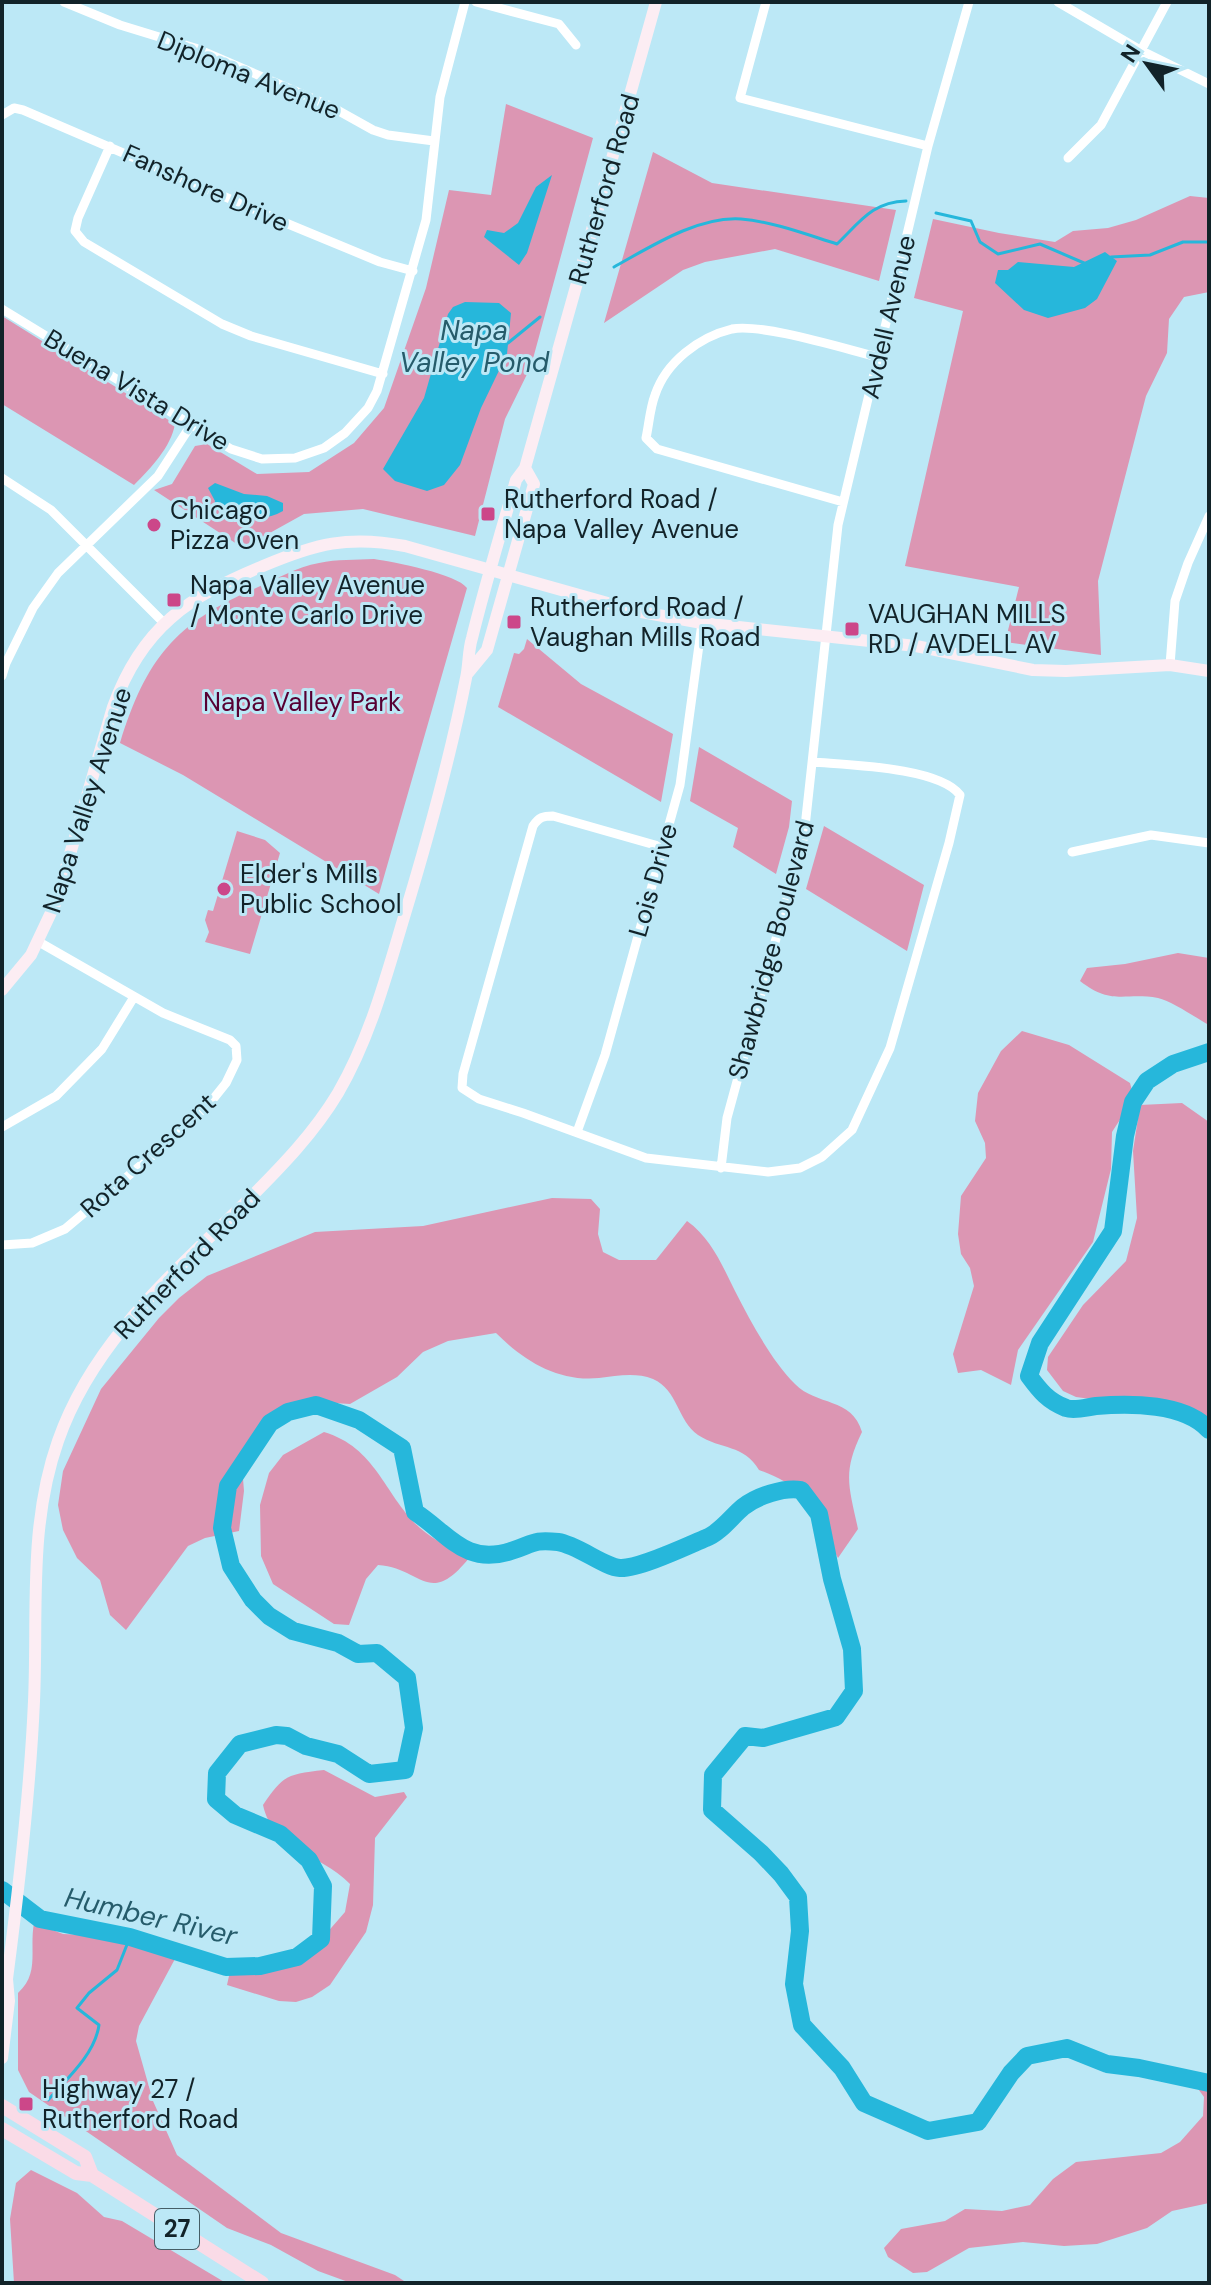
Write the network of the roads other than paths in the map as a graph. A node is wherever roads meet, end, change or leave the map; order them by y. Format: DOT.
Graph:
graph roads {
  1 [pos="64,2"];
  2 [pos="465,2"];
  3 [pos="476,2"];
  4 [pos="656,2"];
  5 [pos="766,2"];
  6 [pos="969,2"];
  7 [pos="1058,2"];
  8 [pos="1167,2"];
  9 [pos="576,45"];
  10 [pos="1140,50"];
  11 [pos="1209,84"];
  12 [pos="2,115"];
  13 [pos="434,141"];
  14 [pos="110,146"];
  15 [pos="928,146"];
  16 [pos="1068,158"];
  17 [pos="413,271"];
  18 [pos="2,309"];
  19 [pos="878,357"];
  20 [pos="383,374"];
  21 [pos="191,425"];
  22 [pos="525,468"];
  23 [pos="2,478"];
  24 [pos="843,502"];
  25 [pos="1209,516"];
  26 [pos="87,545"];
  27 [pos="491,570"];
  28 [pos="508,575"];
  29 [pos="164,623"];
  30 [pos="702,623"];
  31 [pos="824,637"];
  32 [pos="1170,665"];
  33 [pos="1209,671"];
  34 [pos="467,674"];
  35 [pos="2,676"];
  36 [pos="813,762"];
  37 [pos="1209,843"];
  38 [pos="662,847"];
  39 [pos="1072,852"];
  40 [pos="39,942"];
  41 [pos="2,990"];
  42 [pos="134,997"];
  43 [pos="2,1127"];
  44 [pos="577,1132"];
  45 [pos="721,1168"];
  46 [pos="2,1245"];
  47 [pos="4,1982"];
  48 [pos="2,2058"];
  49 [pos="2,2106"];
  50 [pos="2,2129"];
  51 [pos="92,2175"];
  52 [pos="262,2283"];
  1 -- 13 [label="street, Diploma Avenue"];
  2 -- 13 [label="street, Buena Vista Drive"];
  3 -- 9 [label="street"];
  4 -- 22 [label="main road, Rutherford Road"];
  5 -- 15 [label="street"];
  6 -- 15 [label="street, Avdell Avenue"];
  7 -- 10 [label="street"];
  8 -- 10 [label="street"];
  10 -- 11 [label="street"];
  10 -- 16 [label="street"];
  12 -- 14 [label="street, Fanshore Drive"];
  13 -- 17 [label="street, Buena Vista Drive"];
  14 -- 17 [label="street, Fanshore Drive"];
  14 -- 20 [label="street"];
  15 -- 19 [label="street, Avdell Avenue"];
  17 -- 20 [label="street, Buena Vista Drive"];
  18 -- 21 [label="street, Buena Vista Drive"];
  19 -- 24 [label="street, Avdell Avenue"];
  19 -- 24 [label="street"];
  20 -- 21 [label="street, Buena Vista Drive"];
  21 -- 26 [label="street"];
  22 -- 27 [label="main road, Rutherford Road"];
  22 -- 28 [label="main road, Rutherford Road"];
  23 -- 26 [label="street"];
  24 -- 31 [label="street, Avdell Avenue"];
  25 -- 32 [label="street"];
  26 -- 29 [label="street"];
  26 -- 35 [label="street"];
  27 -- 28 [label="main road, Napa Valley Avenue"];
  27 -- 29 [label="main road, Napa Valley Avenue"];
  27 -- 34 [label="main road, Rutherford Road"];
  28 -- 30 [label="main road, Napa Valley Avenue"];
  28 -- 34 [label="main road, Rutherford Road"];
  29 -- 40 [label="main road, Napa Valley Avenue"];
  30 -- 31 [label="main road, Napa Valley Avenue"];
  30 -- 38 [label="street, Lois Drive"];
  31 -- 32 [label="main road, Napa Valley Avenue"];
  31 -- 36 [label="street, Shawbridge Boulevard"];
  32 -- 33 [label="main road, Napa Valley Avenue"];
  34 -- 47 [label="main road, Rutherford Road"];
  36 -- 45 [label="street, Shawbridge Boulevard"];
  36 -- 45 [label="street"];
  37 -- 39 [label="street"];
  38 -- 44 [label="street, Lois Drive"];
  38 -- 44 [label="street"];
  40 -- 41 [label="main road, Napa Valley Avenue"];
  40 -- 42 [label="street, Rota Crescent"];
  42 -- 43 [label="street"];
  42 -- 46 [label="street, Rota Crescent"];
  44 -- 45 [label="street"];
  47 -- 48 [label="main road, Rutherford Road"];
  49 -- 51 [label="main road, 27"];
  50 -- 51 [label="main road, 27"];
  51 -- 52 [label="main road, 27"];
}
